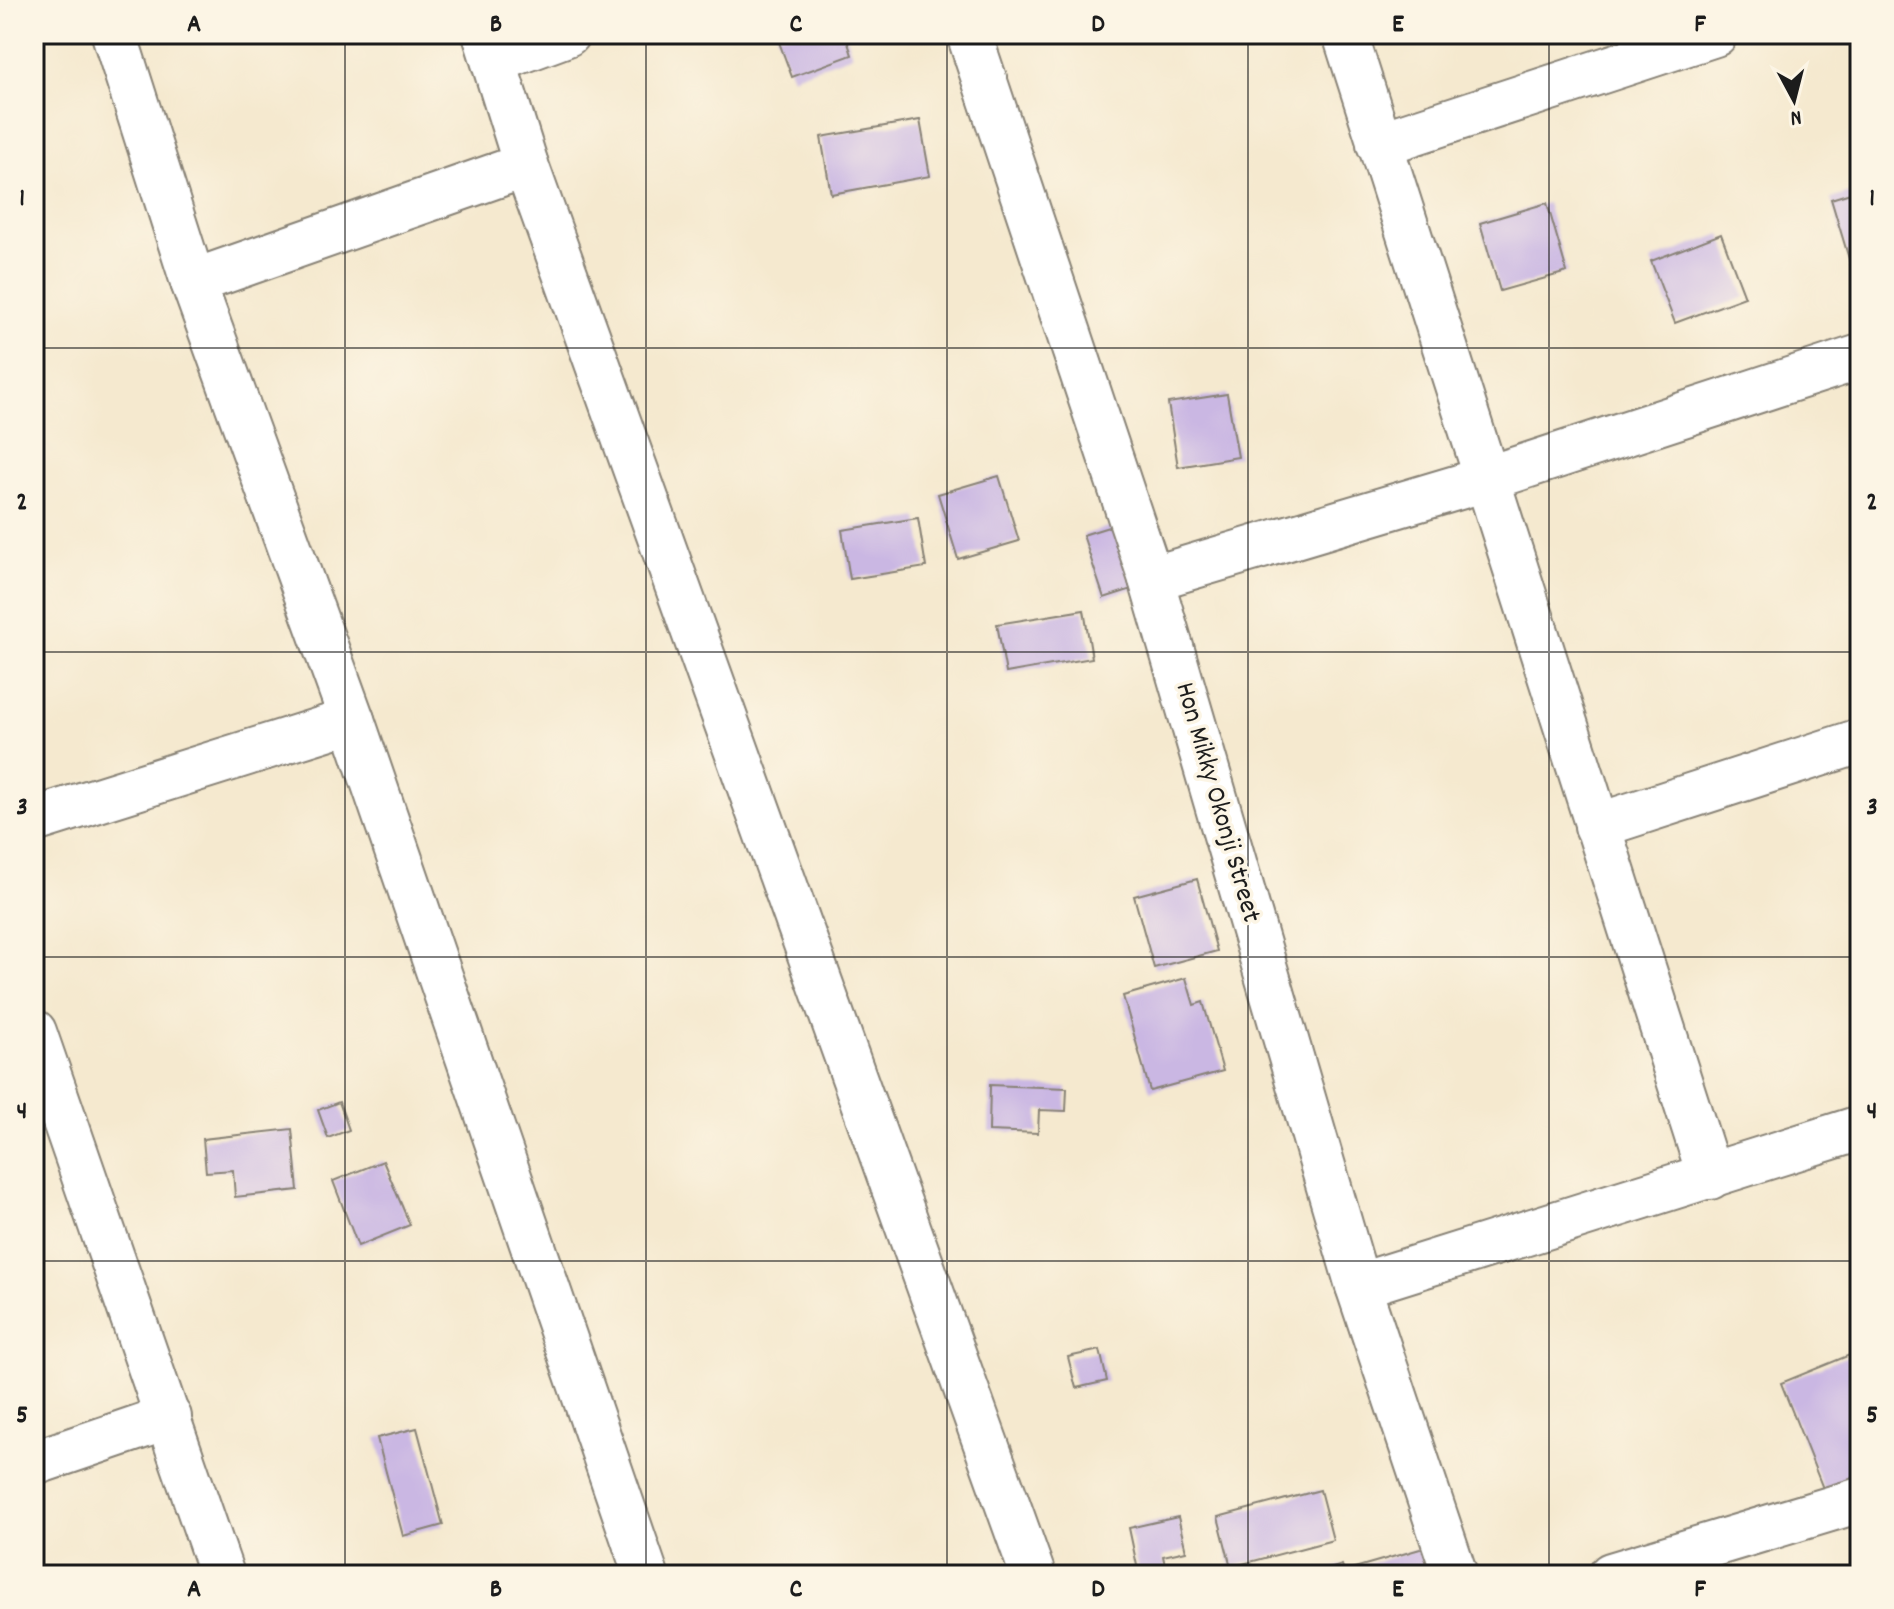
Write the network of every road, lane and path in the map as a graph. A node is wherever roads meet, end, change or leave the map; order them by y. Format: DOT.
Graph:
graph roads {
  1 [pos="114,34"];
  2 [pos="567,34"];
  3 [pos="969,34"];
  4 [pos="1345,34"];
  5 [pos="1715,34"];
  6 [pos="489,47"];
  7 [pos="1379,144"];
  8 [pos="526,165"];
  9 [pos="193,282"];
  10 [pos="1860,357"];
  11 [pos="1486,479"];
  12 [pos="1151,579"];
  13 [pos="352,720"];
  14 [pos="1860,741"];
  15 [pos="34,820"];
  16 [pos="1597,826"];
  17 [pos="37,1051"];
  18 [pos="1860,1128"];
  19 [pos="1710,1177"];
  20 [pos="1358,1286"];
  21 [pos="169,1417"];
  22 [pos="34,1463"];
  23 [pos="1860,1500"];
  24 [pos="222,1575"];
  25 [pos="646,1575"];
  26 [pos="1033,1575"];
  27 [pos="1455,1575"];
  28 [pos="1611,1575"];
  1 -- 9 [label="street"];
  2 -- 6 [label="street"];
  3 -- 12 [label="street, Hon Mikky Okonji Street"];
  4 -- 7 [label="street"];
  5 -- 7 [label="street"];
  6 -- 8 [label="street"];
  7 -- 11 [label="street"];
  8 -- 9 [label="street"];
  8 -- 26 [label="street"];
  9 -- 13 [label="street"];
  10 -- 11 [label="street"];
  11 -- 12 [label="street"];
  11 -- 16 [label="street"];
  12 -- 20 [label="street, Hon Mikky Okonji Street"];
  13 -- 15 [label="street"];
  13 -- 25 [label="street"];
  14 -- 16 [label="street"];
  16 -- 19 [label="street"];
  17 -- 21 [label="street"];
  18 -- 19 [label="street"];
  19 -- 20 [label="street"];
  20 -- 27 [label="street, Hon Mikky Okonji Street"];
  21 -- 22 [label="street"];
  21 -- 24 [label="street"];
  23 -- 28 [label="street"];
}
